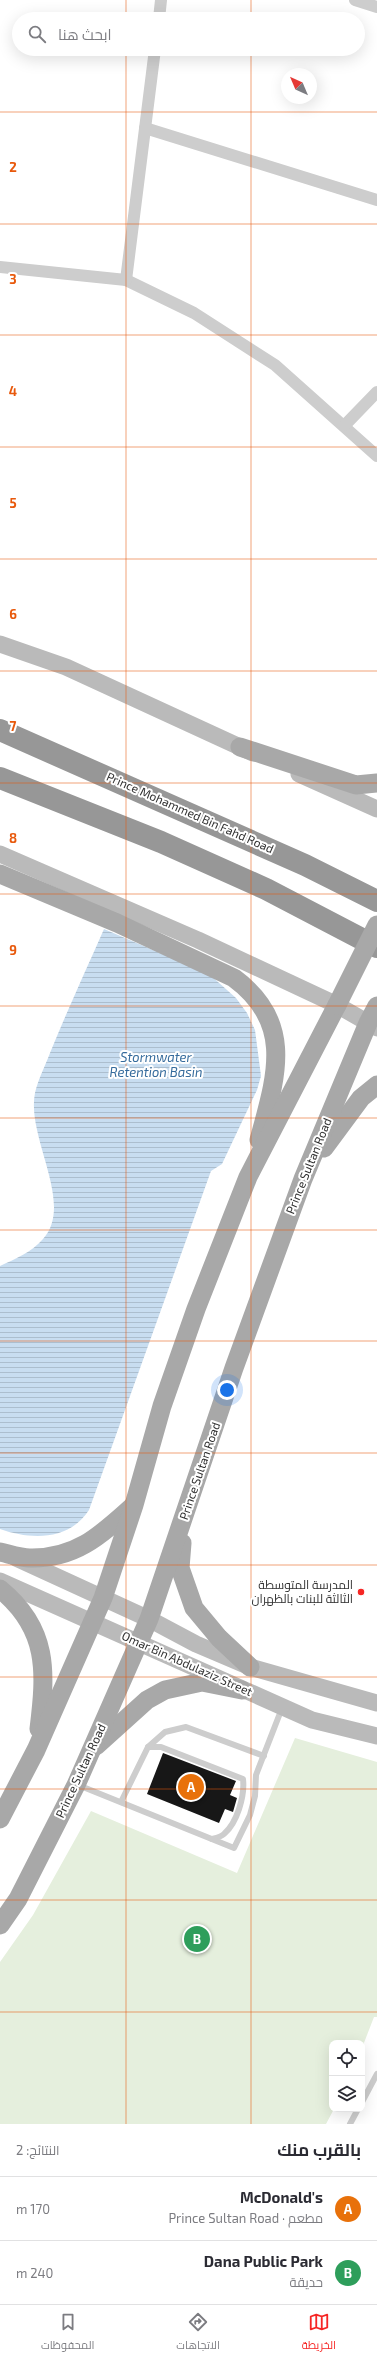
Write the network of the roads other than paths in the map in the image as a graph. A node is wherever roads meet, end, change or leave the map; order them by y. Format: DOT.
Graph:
graph roads {
  1 [pos="161,0"];
  2 [pos="355,0"];
  3 [pos="377,7"];
  4 [pos="160,12"];
  5 [pos="154,56"];
  6 [pos="145,128"];
  7 [pos="377,200"];
  8 [pos="0,267"];
  9 [pos="126,280"];
  10 [pos="377,392"];
  11 [pos="344,425"];
  12 [pos="377,456"];
  13 [pos="0,637"];
  14 [pos="0,644"];
  15 [pos="66,667"];
  16 [pos="0,730"];
  17 [pos="240,747"];
  18 [pos="0,778"];
  19 [pos="377,783"];
  20 [pos="377,809"];
  21 [pos="0,854"];
  22 [pos="0,874"];
  23 [pos="377,901"];
  24 [pos="377,925"];
  25 [pos="377,947"];
  26 [pos="337,1004"];
  27 [pos="377,1006"];
  28 [pos="372,1026"];
  29 [pos="377,1085"];
  30 [pos="248,1178"];
  31 [pos="303,1179"];
  32 [pos="134,1505"];
  33 [pos="184,1517"];
  34 [pos="0,1552"];
  35 [pos="0,1582"];
  36 [pos="0,1589"];
  37 [pos="103,1598"];
  38 [pos="149,1619"];
  39 [pos="93,1622"];
  40 [pos="138,1642"];
  41 [pos="250,1667"];
  42 [pos="242,1690"];
  43 [pos="377,1703"];
  44 [pos="283,1706"];
  45 [pos="377,1736"];
  46 [pos="148,1747"];
  47 [pos="36,1750"];
  48 [pos="91,1752"];
  49 [pos="264,1756"];
  50 [pos="76,1785"];
  51 [pos="121,1802"];
  52 [pos="0,1819"];
  53 [pos="212,1839"];
  54 [pos="0,1925"];
  55 [pos="377,2074"];
  56 [pos="365,2096"];
  57 [pos="356,2112"];
  58 [pos="350,2124"];
  1 -- 4 [label="street"];
  2 -- 3 [label="street"];
  5 -- 6 [label="street"];
  6 -- 7 [label="street"];
  6 -- 9 [label="street"];
  8 -- 9 [label="street"];
  9 -- 11 [label="street"];
  10 -- 11 [label="street"];
  11 -- 12 [label="street"];
  13 -- 15 [label="street"];
  14 -- 15 [label="street"];
  15 -- 17 [label="street"];
  16 -- 23 [label="highway, Prince Mohammed Bin Fahd Road"];
  17 -- 19 [label="main road"];
  17 -- 20 [label="street"];
  18 -- 25 [label="highway"];
  21 -- 26 [label="street"];
  22 -- 30 [label="main road"];
  24 -- 26 [label="main road, bridge"];
  26 -- 28 [label="street"];
  26 -- 30 [label="main road"];
  27 -- 28 [label="main road, Prince Sultan Road"];
  28 -- 31 [label="main road, Prince Sultan Road"];
  29 -- 31 [label="main road"];
  30 -- 32 [label="main road"];
  31 -- 33 [label="main road, Prince Sultan Road"];
  32 -- 34 [label="main road"];
  32 -- 37 [label="main road"];
  33 -- 38 [label="main road, Prince Sultan Road"];
  33 -- 41 [label="main road"];
  34 -- 37 [label="street"];
  35 -- 39 [label="street, Omar Bin Abdulaziz Street"];
  36 -- 47 [label="main road"];
  37 -- 38 [label="street"];
  37 -- 39 [label="main road"];
  38 -- 40 [label="main road, Prince Sultan Road"];
  38 -- 41 [label="street"];
  39 -- 40 [label="street, Omar Bin Abdulaziz Street"];
  39 -- 47 [label="main road"];
  40 -- 42 [label="street, Omar Bin Abdulaziz Street"];
  40 -- 48 [label="main road, Prince Sultan Road"];
  41 -- 43 [label="street"];
  42 -- 44 [label="street, Omar Bin Abdulaziz Street"];
  42 -- 48 [label="main road"];
  44 -- 45 [label="street, Omar Bin Abdulaziz Street"];
  44 -- 49 [label="lane"];
  46 -- 49 [label="lane"];
  46 -- 51 [label="lane"];
  46 -- 53 [label="lane"];
  47 -- 52 [label="main road"];
  48 -- 50 [label="main road, Prince Sultan Road"];
  49 -- 53 [label="lane"];
  50 -- 51 [label="lane"];
  50 -- 54 [label="main road, Prince Sultan Road"];
  51 -- 53 [label="lane"];
  55 -- 56 [label="lane"];
  57 -- 58 [label="lane"];
}
